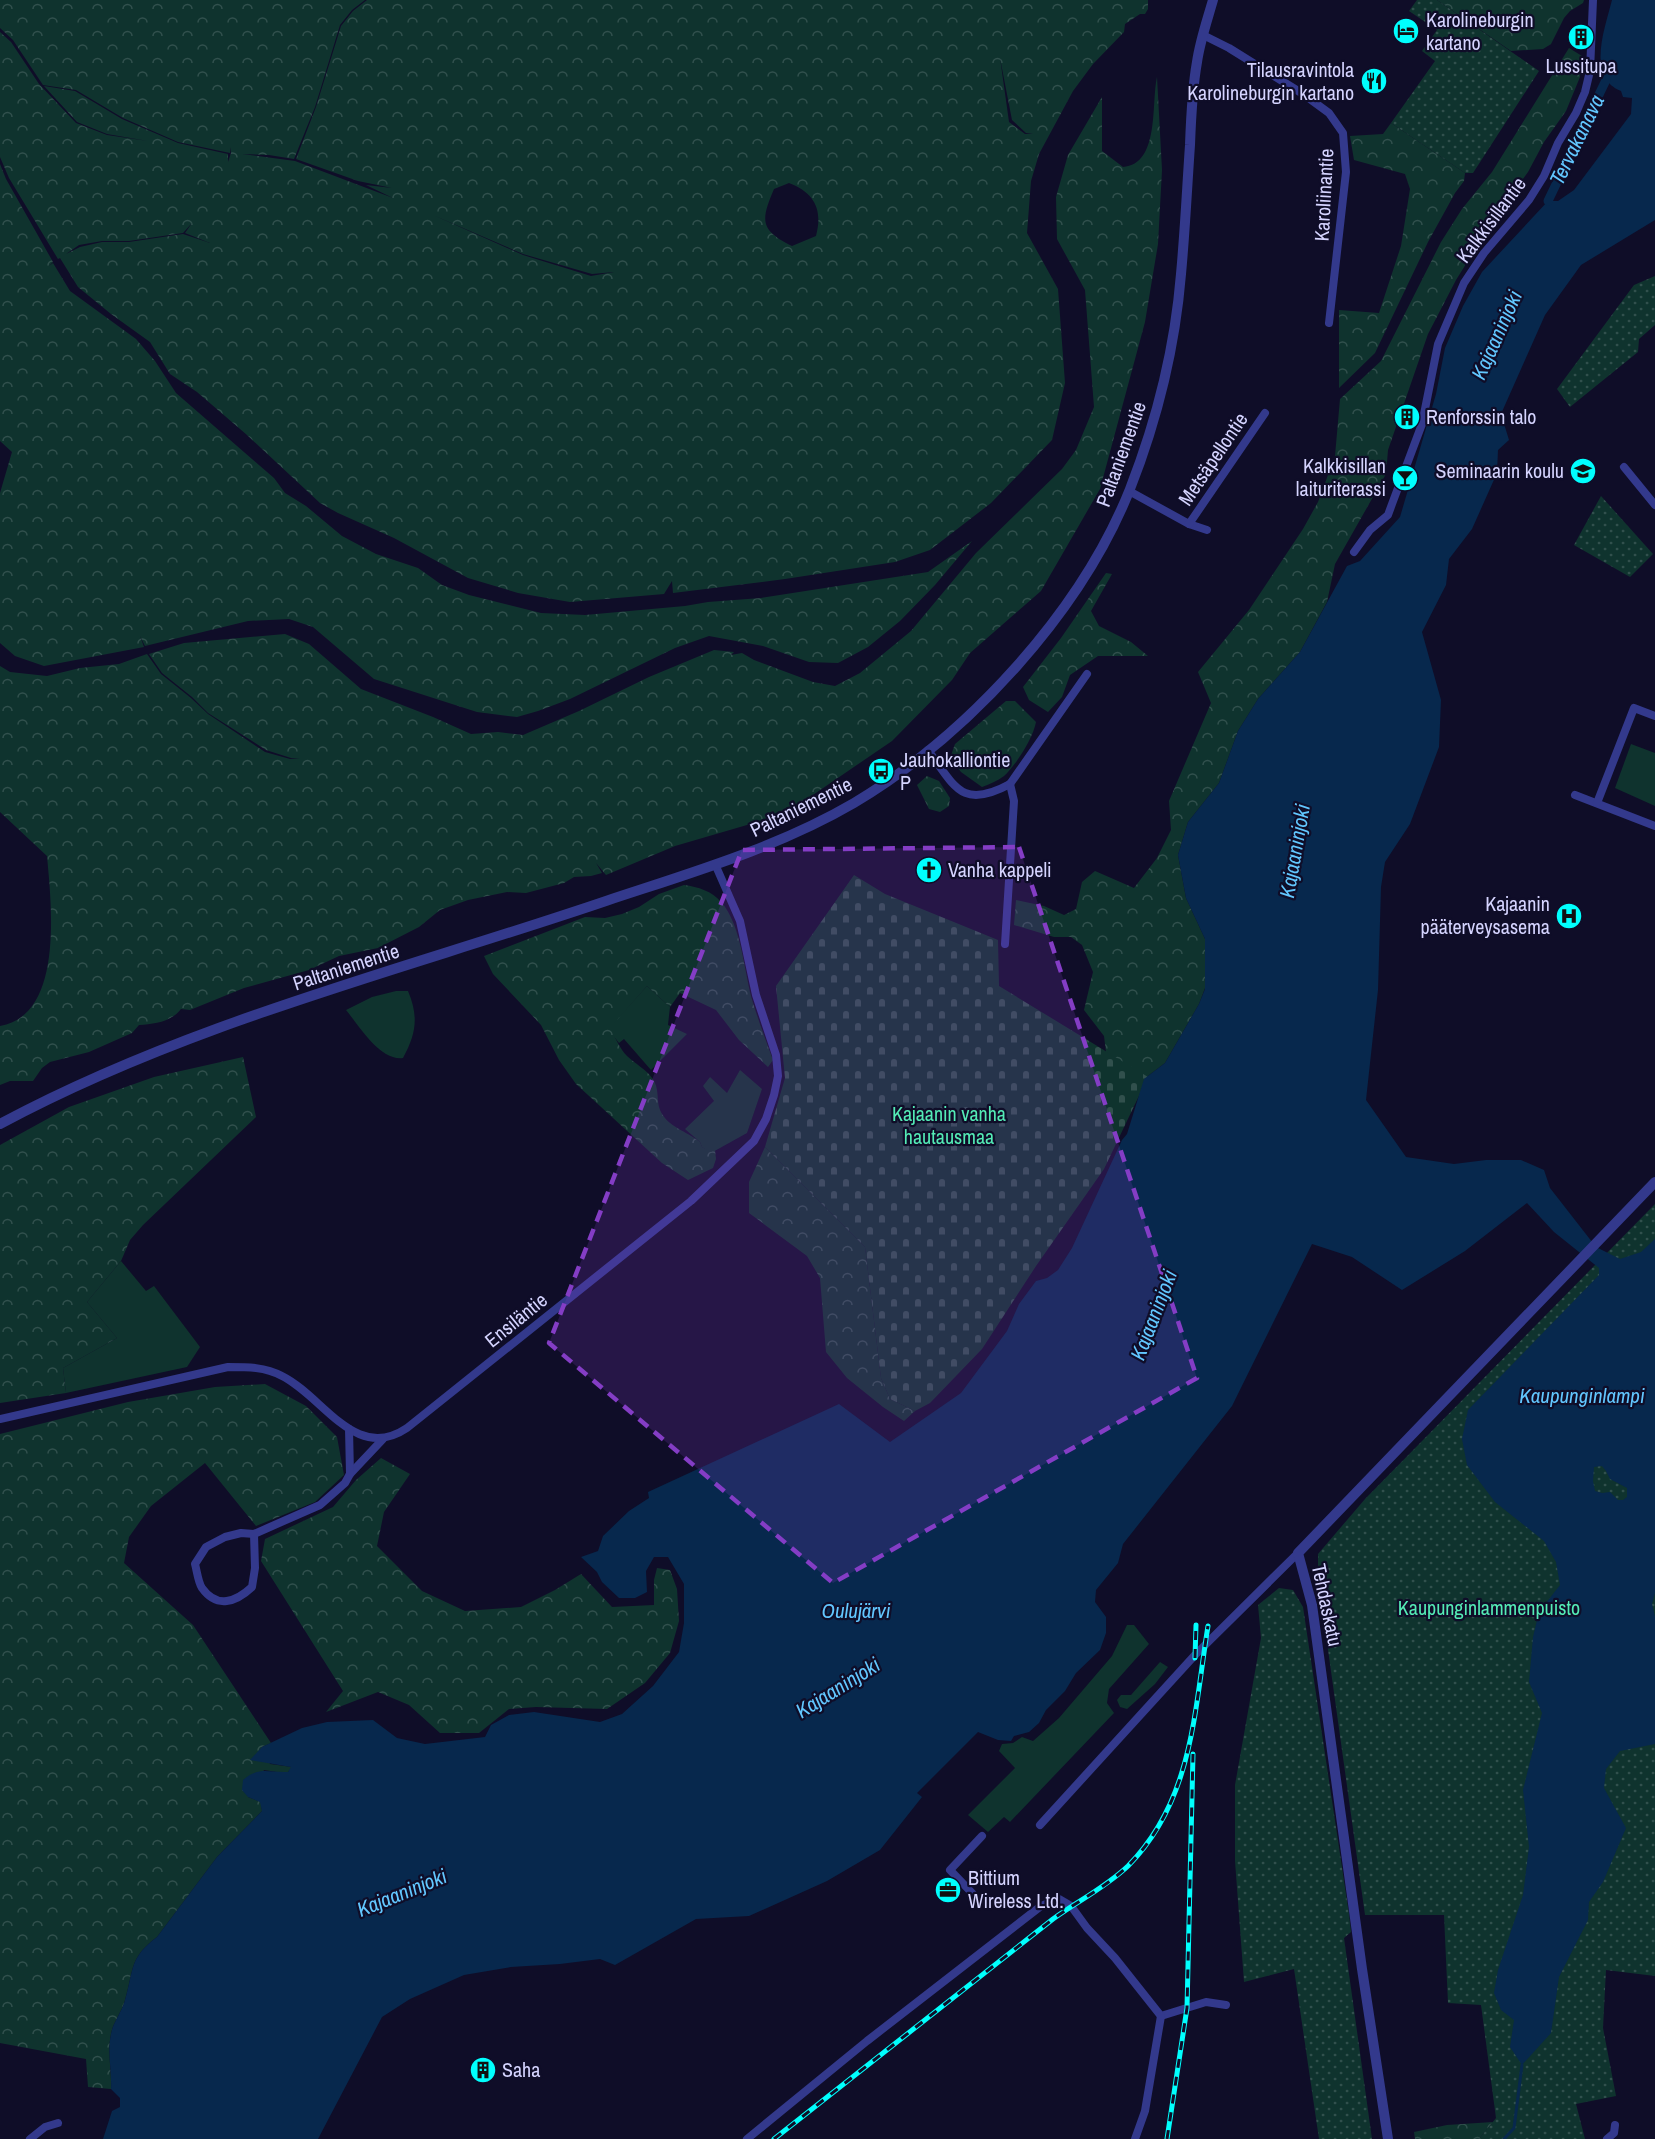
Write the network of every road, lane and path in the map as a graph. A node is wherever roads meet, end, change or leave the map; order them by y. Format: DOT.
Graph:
graph roads {
  1 [pos="1213,0"];
  2 [pos="1593,0"];
  3 [pos="1203,35"];
  4 [pos="1329,323"];
  5 [pos="1265,412"];
  6 [pos="1624,467"];
  7 [pos="1129,491"];
  8 [pos="1655,505"];
  9 [pos="1189,524"];
  10 [pos="1207,530"];
  11 [pos="1354,552"];
  12 [pos="1087,674"];
  13 [pos="1655,716"];
  14 [pos="928,750"];
  15 [pos="1010,784"];
  16 [pos="1575,795"];
  17 [pos="1597,802"];
  18 [pos="1655,826"];
  19 [pos="715,864"];
  20 [pos="1005,944"];
  21 [pos="0,1124"];
  22 [pos="1655,1182"];
  23 [pos="0,1419"];
  24 [pos="349,1429"];
  25 [pos="383,1439"];
  26 [pos="350,1474"];
  27 [pos="254,1534"];
  28 [pos="1298,1553"];
  29 [pos="1040,1825"];
  30 [pos="982,1836"];
  31 [pos="973,1894"];
  32 [pos="1226,2006"];
  33 [pos="1161,2016"];
  34 [pos="57,2123"];
  35 [pos="1616,2125"];
  36 [pos="30,2139"];
  37 [pos="747,2139"];
  38 [pos="1135,2139"];
  39 [pos="1388,2139"];
  40 [pos="1606,2139"];
  1 -- 3 [label="street, Paltaniementie"];
  2 -- 11 [label="street, Kalkkisillantie"];
  3 -- 4 [label="street, Karoliinantie"];
  3 -- 7 [label="street, Paltaniementie"];
  5 -- 9 [label="street, Metsäpellontie"];
  6 -- 8 [label="street"];
  7 -- 9 [label="street, Metsäpellontie"];
  7 -- 14 [label="street, Paltaniementie"];
  9 -- 10 [label="street, Metsäpellontie"];
  12 -- 15 [label="street"];
  13 -- 17 [label="street"];
  14 -- 15 [label="street"];
  14 -- 19 [label="street, Paltaniementie"];
  15 -- 20 [label="street"];
  16 -- 17 [label="street"];
  17 -- 18 [label="street"];
  19 -- 21 [label="street, Paltaniementie"];
  19 -- 25 [label="street, Ensiläntie"];
  22 -- 28 [label="street, Tehdaskatu"];
  23 -- 24 [label="street"];
  24 -- 25 [label="street"];
  24 -- 26 [label="street"];
  25 -- 26 [label="street"];
  26 -- 27 [label="street"];
  27 -- 27 [label="street"];
  28 -- 29 [label="street"];
  28 -- 39 [label="street, Tehdaskatu"];
  30 -- 31 [label="street"];
  32 -- 33 [label="street"];
  33 -- 37 [label="street"];
  33 -- 38 [label="street"];
  34 -- 36 [label="street"];
  35 -- 40 [label="street"];
}
